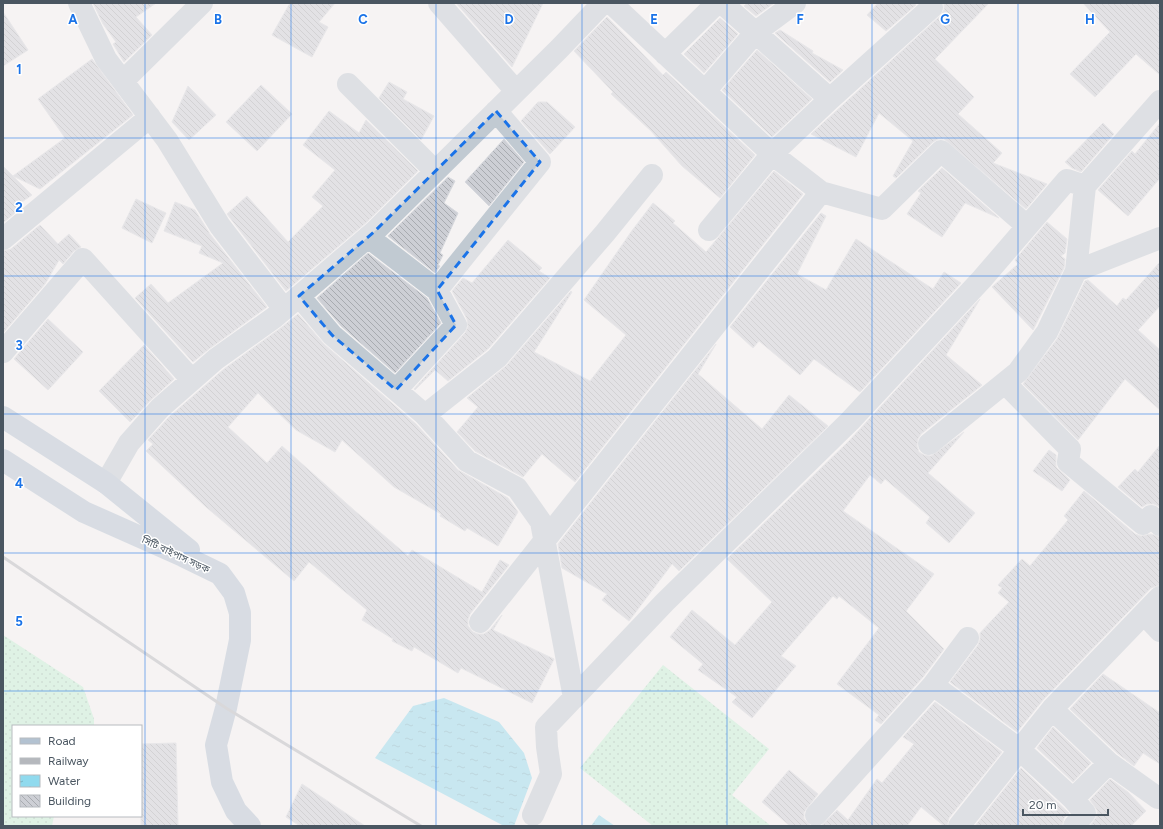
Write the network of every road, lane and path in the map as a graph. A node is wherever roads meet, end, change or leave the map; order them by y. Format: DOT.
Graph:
graph roads {
  1 [pos="79,3"];
  2 [pos="202,3"];
  3 [pos="439,3"];
  4 [pos="602,3"];
  5 [pos="611,3"];
  6 [pos="717,3"];
  7 [pos="722,3"];
  8 [pos="795,3"];
  9 [pos="932,4"];
  10 [pos="756,32"];
  11 [pos="665,54"];
  12 [pos="123,81"];
  13 [pos="348,84"];
  14 [pos="516,91"];
  15 [pos="705,91"];
  16 [pos="830,99"];
  17 [pos="1158,108"];
  18 [pos="496,111"];
  19 [pos="150,117"];
  20 [pos="772,154"];
  21 [pos="435,171"];
  22 [pos="652,175"];
  23 [pos="1085,186"];
  24 [pos="821,192"];
  25 [pos="1027,226"];
  26 [pos="709,230"];
  27 [pos="368,237"];
  28 [pos="1160,238"];
  29 [pos="3,239"];
  30 [pos="1076,271"];
  31 [pos="437,290"];
  32 [pos="291,303"];
  33 [pos="3,352"];
  34 [pos="192,380"];
  35 [pos="1005,383"];
  36 [pos="396,390"];
  37 [pos="425,416"];
  38 [pos="3,417"];
  39 [pos="928,444"];
  40 [pos="3,460"];
  41 [pos="106,483"];
  42 [pos="1160,525"];
  43 [pos="544,543"];
  44 [pos="220,574"];
  45 [pos="1160,598"];
  46 [pos="1144,614"];
  47 [pos="480,622"];
  48 [pos="1160,631"];
  49 [pos="968,638"];
  50 [pos="933,685"];
  51 [pos="574,698"];
  52 [pos="1052,708"];
  53 [pos="1020,750"];
  54 [pos="1109,763"];
  55 [pos="1160,796"];
  56 [pos="1073,799"];
  57 [pos="534,815"];
  58 [pos="816,815"];
  59 [pos="250,826"];
  60 [pos="959,826"];
  61 [pos="1074,826"];
  1 -- 12 [label="street"];
  2 -- 12 [label="street"];
  3 -- 14 [label="street"];
  4 -- 14 [label="street"];
  5 -- 11 [label="street"];
  6 -- 11 [label="street"];
  7 -- 10 [label="street"];
  8 -- 10 [label="street"];
  9 -- 16 [label="street"];
  10 -- 15 [label="street"];
  10 -- 16 [label="street"];
  11 -- 15 [label="street"];
  12 -- 19 [label="street"];
  13 -- 21 [label="street"];
  14 -- 18 [label="street"];
  15 -- 20 [label="street"];
  16 -- 20 [label="street"];
  17 -- 23 [label="street"];
  18 -- 21 [label="street"];
  18 -- 31 [label="street"];
  19 -- 29 [label="street"];
  19 -- 32 [label="street"];
  20 -- 24 [label="street"];
  20 -- 26 [label="street"];
  21 -- 27 [label="street"];
  22 -- 37 [label="street"];
  23 -- 25 [label="street"];
  23 -- 30 [label="street"];
  24 -- 25 [label="street"];
  24 -- 43 [label="street"];
  25 -- 51 [label="street"];
  27 -- 31 [label="street"];
  27 -- 32 [label="street"];
  28 -- 30 [label="street"];
  30 -- 35 [label="street"];
  31 -- 36 [label="street"];
  32 -- 34 [label="street"];
  32 -- 36 [label="street"];
  33 -- 34 [label="street"];
  34 -- 41 [label="street"];
  35 -- 39 [label="street"];
  35 -- 42 [label="street"];
  36 -- 37 [label="street"];
  37 -- 43 [label="street"];
  38 -- 41 [label="main road"];
  40 -- 44 [label="main road, সিটি বাইপাস সড়ক"];
  41 -- 44 [label="main road"];
  43 -- 47 [label="street"];
  43 -- 51 [label="street"];
  44 -- 59 [label="main road, সিটি বাইপাস সড়ক"];
  45 -- 46 [label="street"];
  46 -- 48 [label="street"];
  46 -- 52 [label="street"];
  49 -- 50 [label="street"];
  50 -- 53 [label="street"];
  50 -- 58 [label="street"];
  51 -- 57 [label="street"];
  52 -- 53 [label="street"];
  52 -- 54 [label="street"];
  53 -- 56 [label="street"];
  53 -- 60 [label="street"];
  54 -- 55 [label="street"];
  54 -- 56 [label="street"];
  56 -- 61 [label="street"];
}
